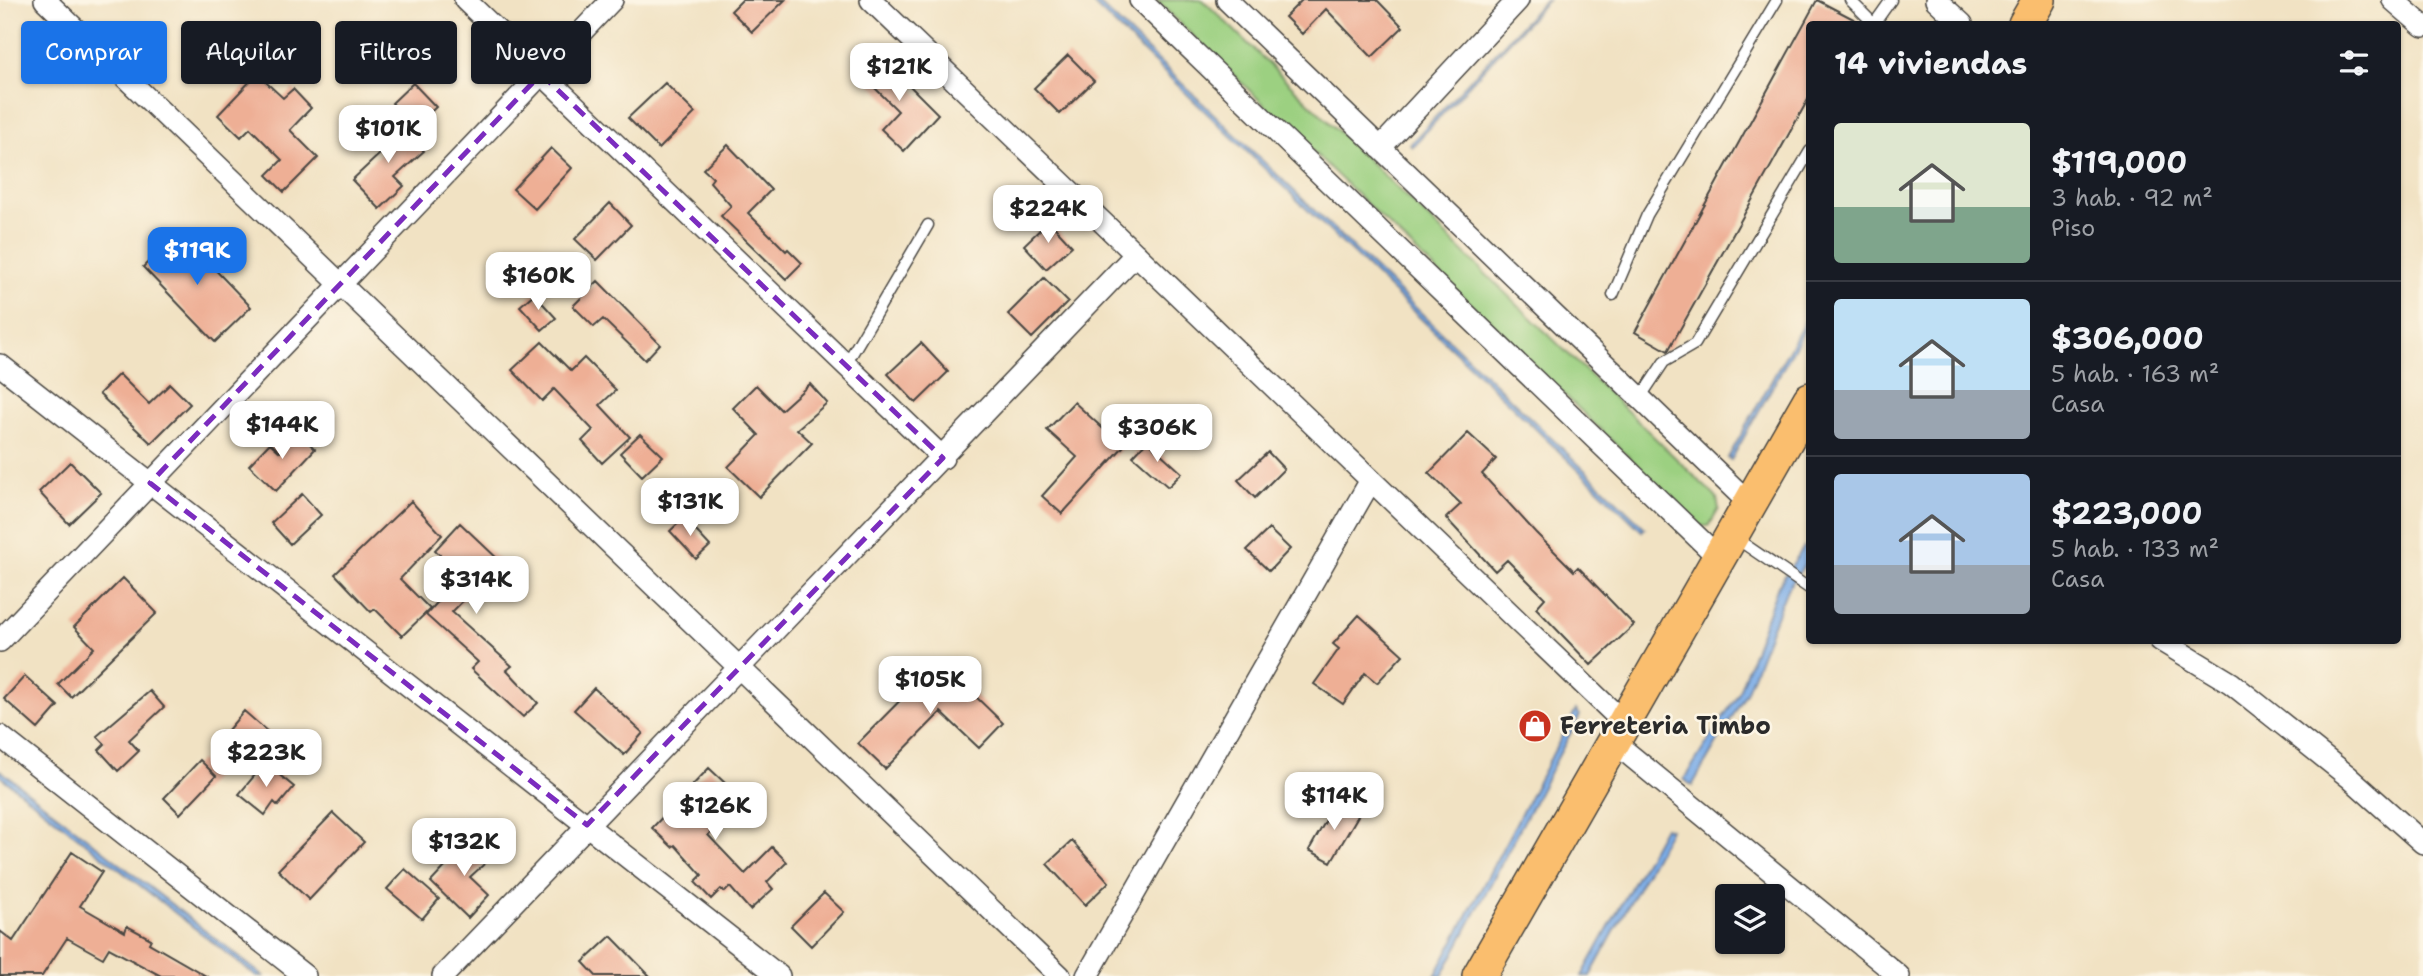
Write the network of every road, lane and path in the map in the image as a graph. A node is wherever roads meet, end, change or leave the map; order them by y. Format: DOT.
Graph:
graph roads {
  1 [pos="45,0"];
  2 [pos="464,0"];
  3 [pos="612,0"];
  4 [pos="871,0"];
  5 [pos="1140,0"];
  6 [pos="1227,0"];
  7 [pos="1518,0"];
  8 [pos="1777,0"];
  9 [pos="1850,0"];
  10 [pos="1891,0"];
  11 [pos="1936,0"];
  12 [pos="2039,0"];
  13 [pos="2393,0"];
  14 [pos="486,21"];
  15 [pos="1871,21"];
  16 [pos="1876,21"];
  17 [pos="1959,21"];
  18 [pos="2027,21"];
  19 [pos="591,22"];
  20 [pos="2423,26"];
  21 [pos="531,84"];
  22 [pos="551,84"];
  23 [pos="1380,148"];
  24 [pos="1806,158"];
  25 [pos="928,225"];
  26 [pos="1136,254"];
  27 [pos="341,284"];
  28 [pos="1613,295"];
  29 [pos="0,365"];
  30 [pos="845,366"];
  31 [pos="1640,398"];
  32 [pos="1805,419"];
  33 [pos="943,458"];
  34 [pos="1371,480"];
  35 [pos="150,483"];
  36 [pos="1750,503"];
  37 [pos="1726,547"];
  38 [pos="1806,587"];
  39 [pos="0,641"];
  40 [pos="2167,644"];
  41 [pos="739,667"];
  42 [pos="1619,733"];
  43 [pos="0,736"];
  44 [pos="587,825"];
  45 [pos="2423,843"];
  46 [pos="305,976"];
  47 [pos="443,976"];
  48 [pos="779,976"];
  49 [pos="1060,976"];
  50 [pos="1087,976"];
  51 [pos="1479,976"];
  52 [pos="1899,976"];
  1 -- 27 [label="street"];
  2 -- 14 [label="street"];
  3 -- 19 [label="street"];
  4 -- 26 [label="street"];
  5 -- 37 [label="street"];
  6 -- 23 [label="street"];
  7 -- 23 [label="street"];
  8 -- 28 [label="lane"];
  9 -- 15 [label="lane"];
  10 -- 16 [label="lane"];
  11 -- 17 [label="street"];
  12 -- 18 [label="main road"];
  13 -- 20 [label="street"];
  21 -- 27 [label="street"];
  22 -- 30 [label="street"];
  23 -- 31 [label="street"];
  24 -- 31 [label="lane"];
  25 -- 30 [label="lane"];
  26 -- 33 [label="street"];
  26 -- 34 [label="street"];
  27 -- 35 [label="street"];
  27 -- 41 [label="street"];
  29 -- 35 [label="street"];
  30 -- 33 [label="street"];
  31 -- 36 [label="street"];
  32 -- 36 [label="main road"];
  33 -- 41 [label="street"];
  34 -- 42 [label="street"];
  34 -- 50 [label="street"];
  35 -- 39 [label="street"];
  35 -- 44 [label="street"];
  36 -- 37 [label="main road"];
  37 -- 38 [label="lane"];
  37 -- 42 [label="main road"];
  40 -- 45 [label="street"];
  41 -- 44 [label="street"];
  41 -- 49 [label="street"];
  42 -- 51 [label="main road"];
  42 -- 52 [label="street"];
  43 -- 46 [label="street"];
  44 -- 47 [label="street"];
  44 -- 48 [label="street"];
}
